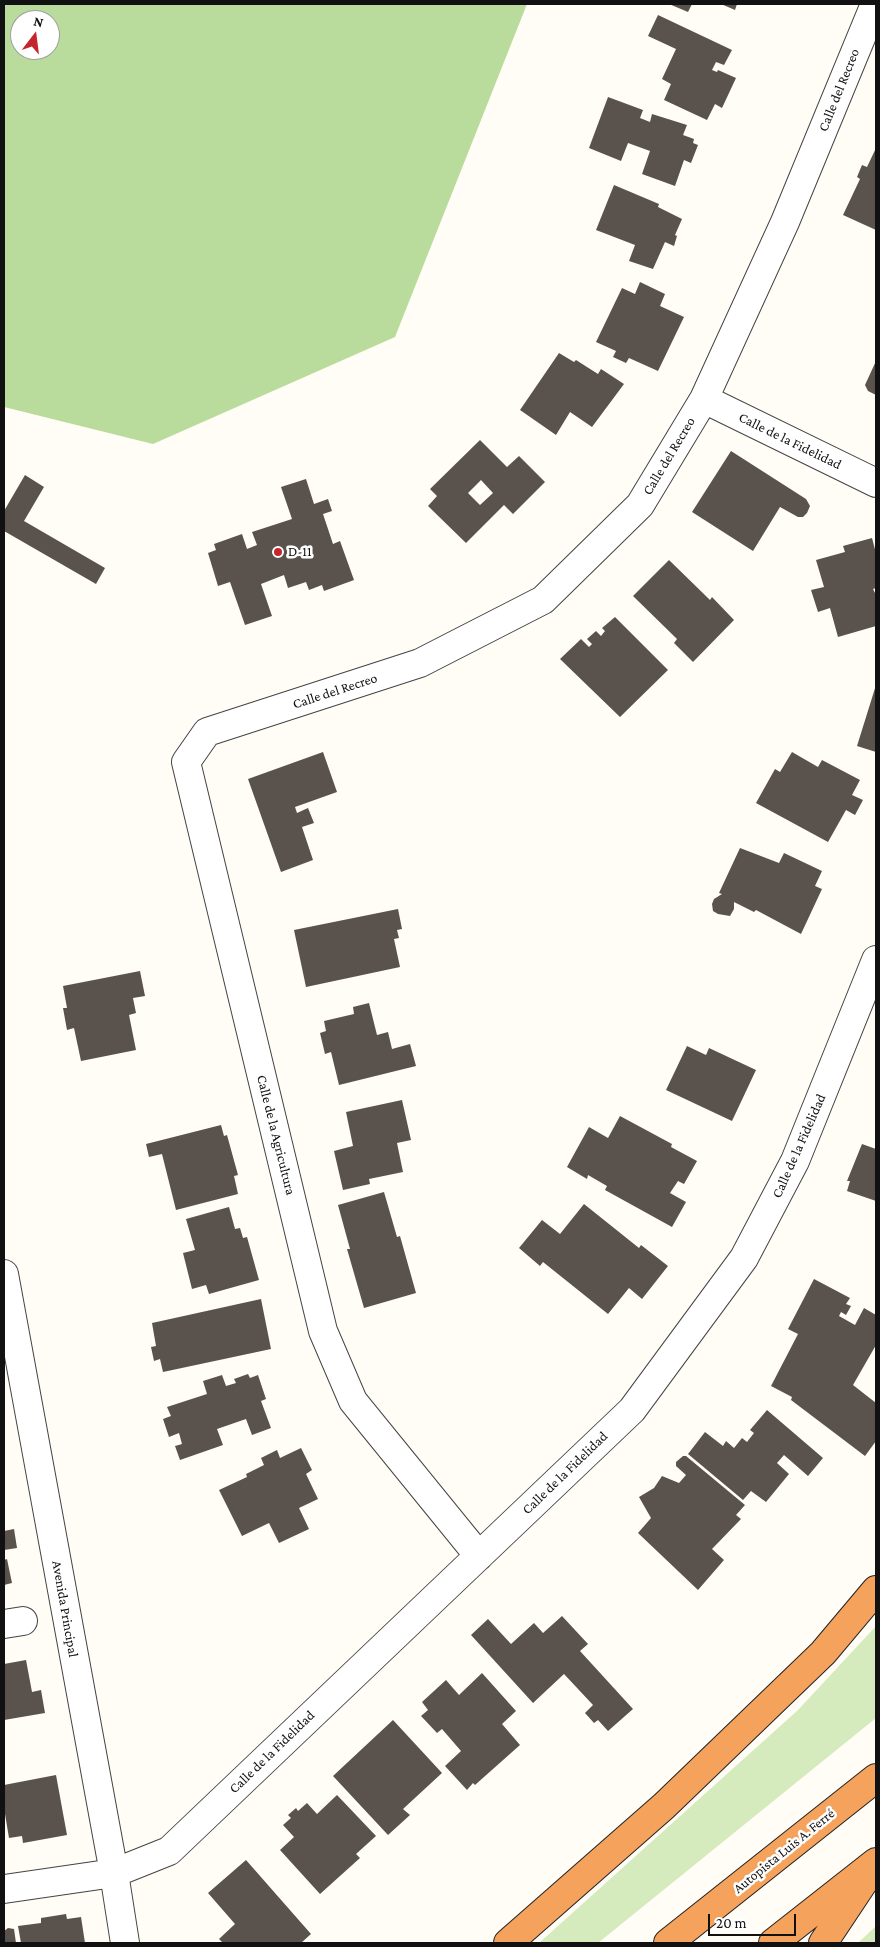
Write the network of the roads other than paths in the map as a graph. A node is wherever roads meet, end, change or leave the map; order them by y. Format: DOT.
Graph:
graph roads {
  1 [pos="875,4"];
  2 [pos="704,398"];
  3 [pos="876,483"];
  4 [pos="261,715"];
  5 [pos="876,960"];
  6 [pos="4,1274"];
  7 [pos="479,1556"];
  8 [pos="876,1590"];
  9 [pos="876,1778"];
  10 [pos="876,1863"];
  11 [pos="114,1873"];
  12 [pos="4,1889"];
  13 [pos="125,1943"];
  14 [pos="508,1943"];
  15 [pos="668,1943"];
  16 [pos="773,1943"];
  17 [pos="823,1943"];
  1 -- 2 [label="street, Calle del Recreo"];
  2 -- 3 [label="street, Calle de la Fidelidad"];
  2 -- 4 [label="street, Calle del Recreo"];
  4 -- 7 [label="street, Calle de la Agricultura"];
  5 -- 7 [label="street, Calle de la Fidelidad"];
  6 -- 11 [label="street, Avenida Principal"];
  7 -- 11 [label="street, Calle de la Fidelidad"];
  8 -- 14 [label="highway"];
  9 -- 15 [label="highway, Autopista Luis A. Ferré"];
  10 -- 16 [label="highway"];
  10 -- 17 [label="highway"];
  11 -- 12 [label="street, Calle de la Fidelidad"];
  11 -- 13 [label="street, Avenida Principal"];
}
